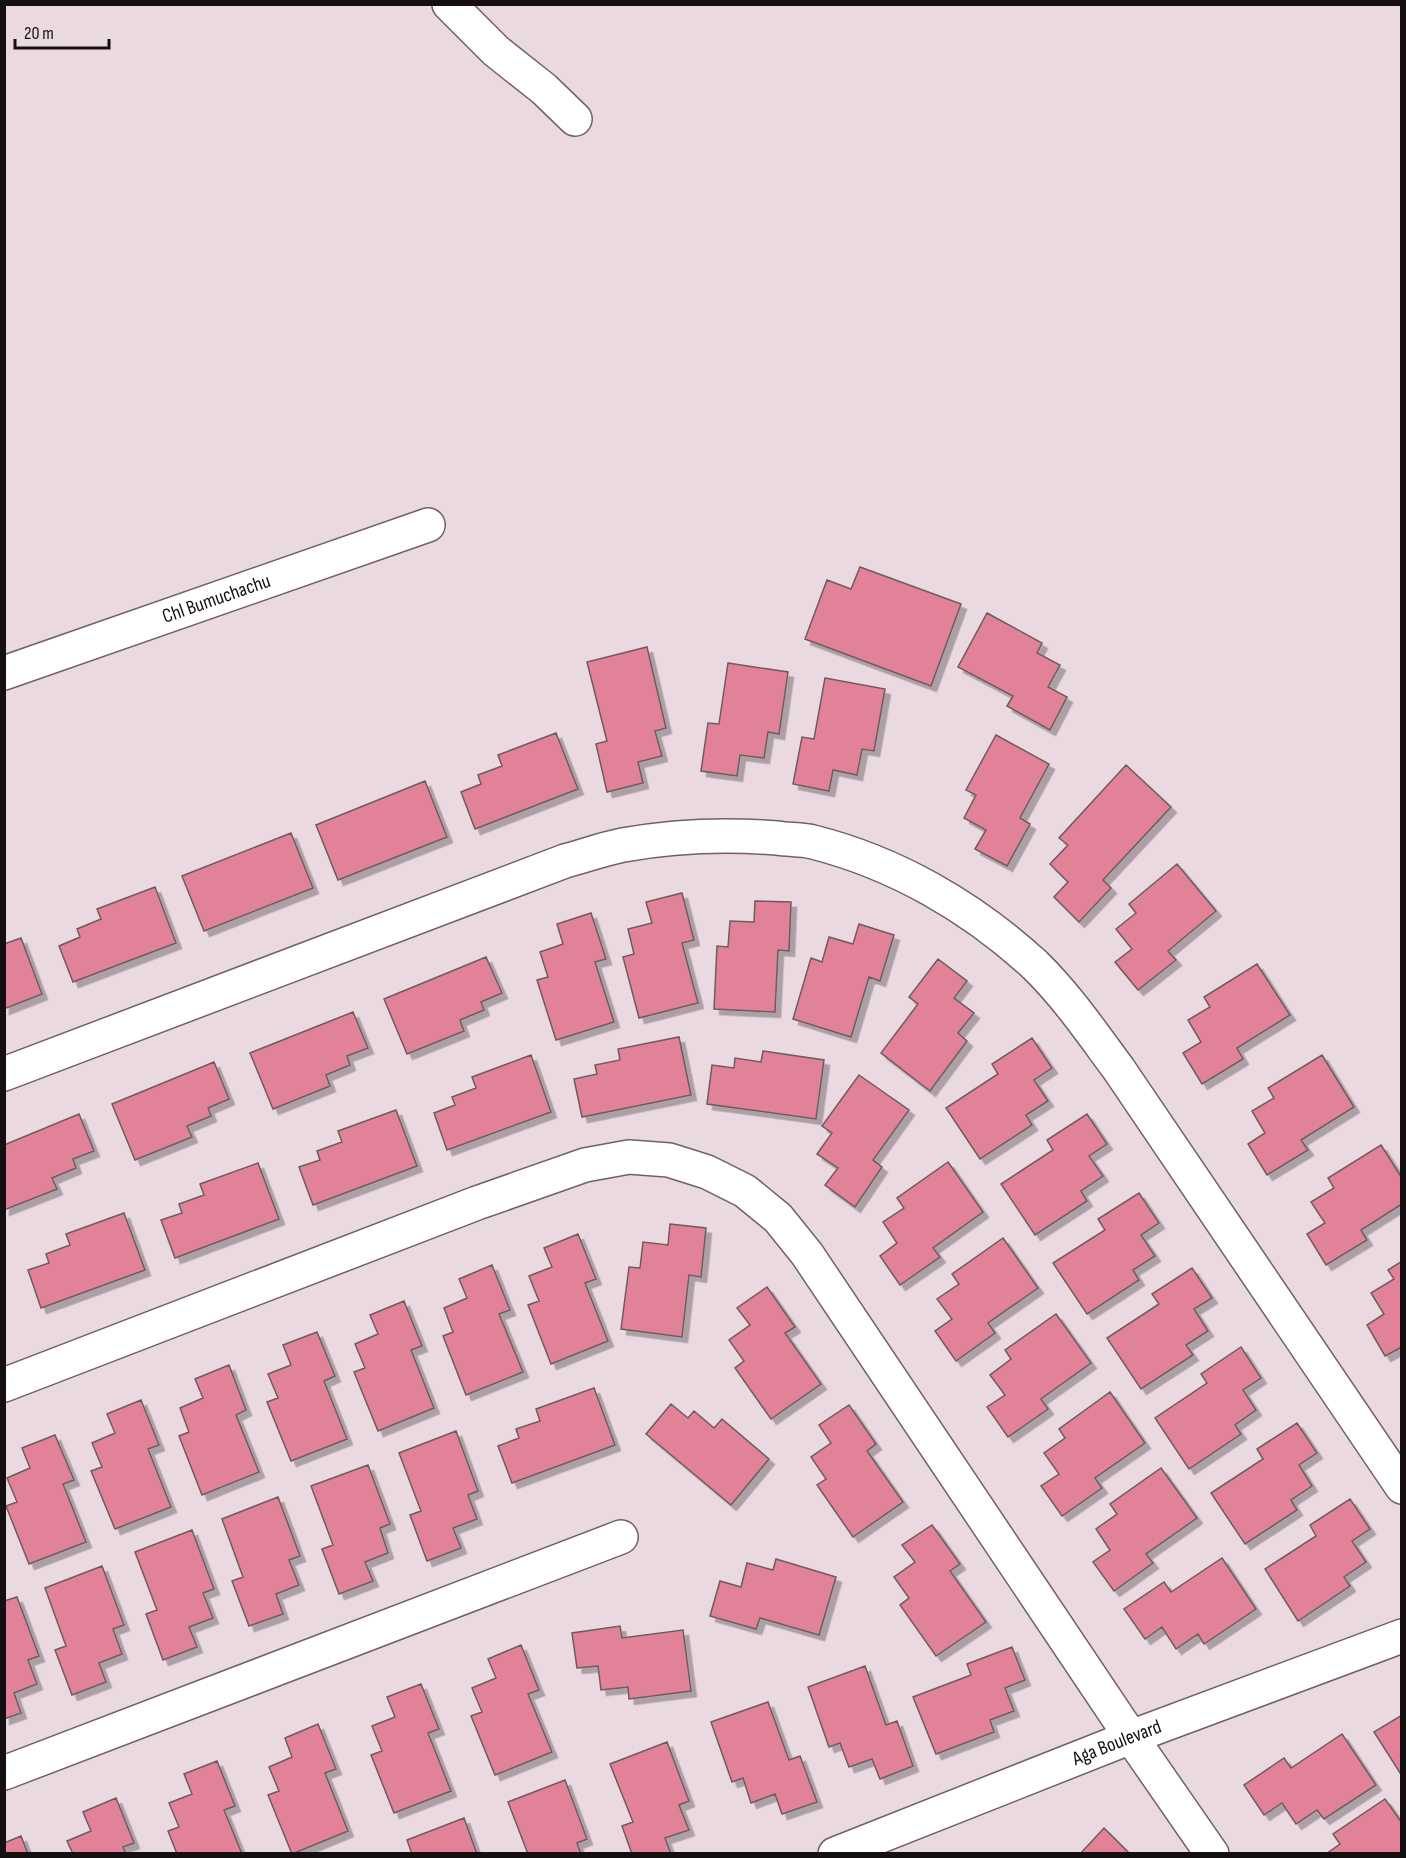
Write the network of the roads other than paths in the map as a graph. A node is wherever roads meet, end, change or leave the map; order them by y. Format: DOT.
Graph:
graph roads {
  1 [pos="449,4"];
  2 [pos="575,119"];
  3 [pos="428,525"];
  4 [pos="4,673"];
  5 [pos="4,1074"];
  6 [pos="4,1385"];
  7 [pos="1401,1487"];
  8 [pos="621,1537"];
  9 [pos="1401,1636"];
  10 [pos="1131,1737"];
  11 [pos="4,1773"];
  12 [pos="835,1854"];
  13 [pos="1212,1854"];
  1 -- 2 [label="street"];
  3 -- 4 [label="street, Chl Bumuchachu"];
  5 -- 7 [label="street"];
  6 -- 10 [label="street"];
  8 -- 11 [label="street"];
  9 -- 10 [label="street, Aga Boulevard"];
  10 -- 12 [label="street, Aga Boulevard"];
  10 -- 13 [label="street"];
}
